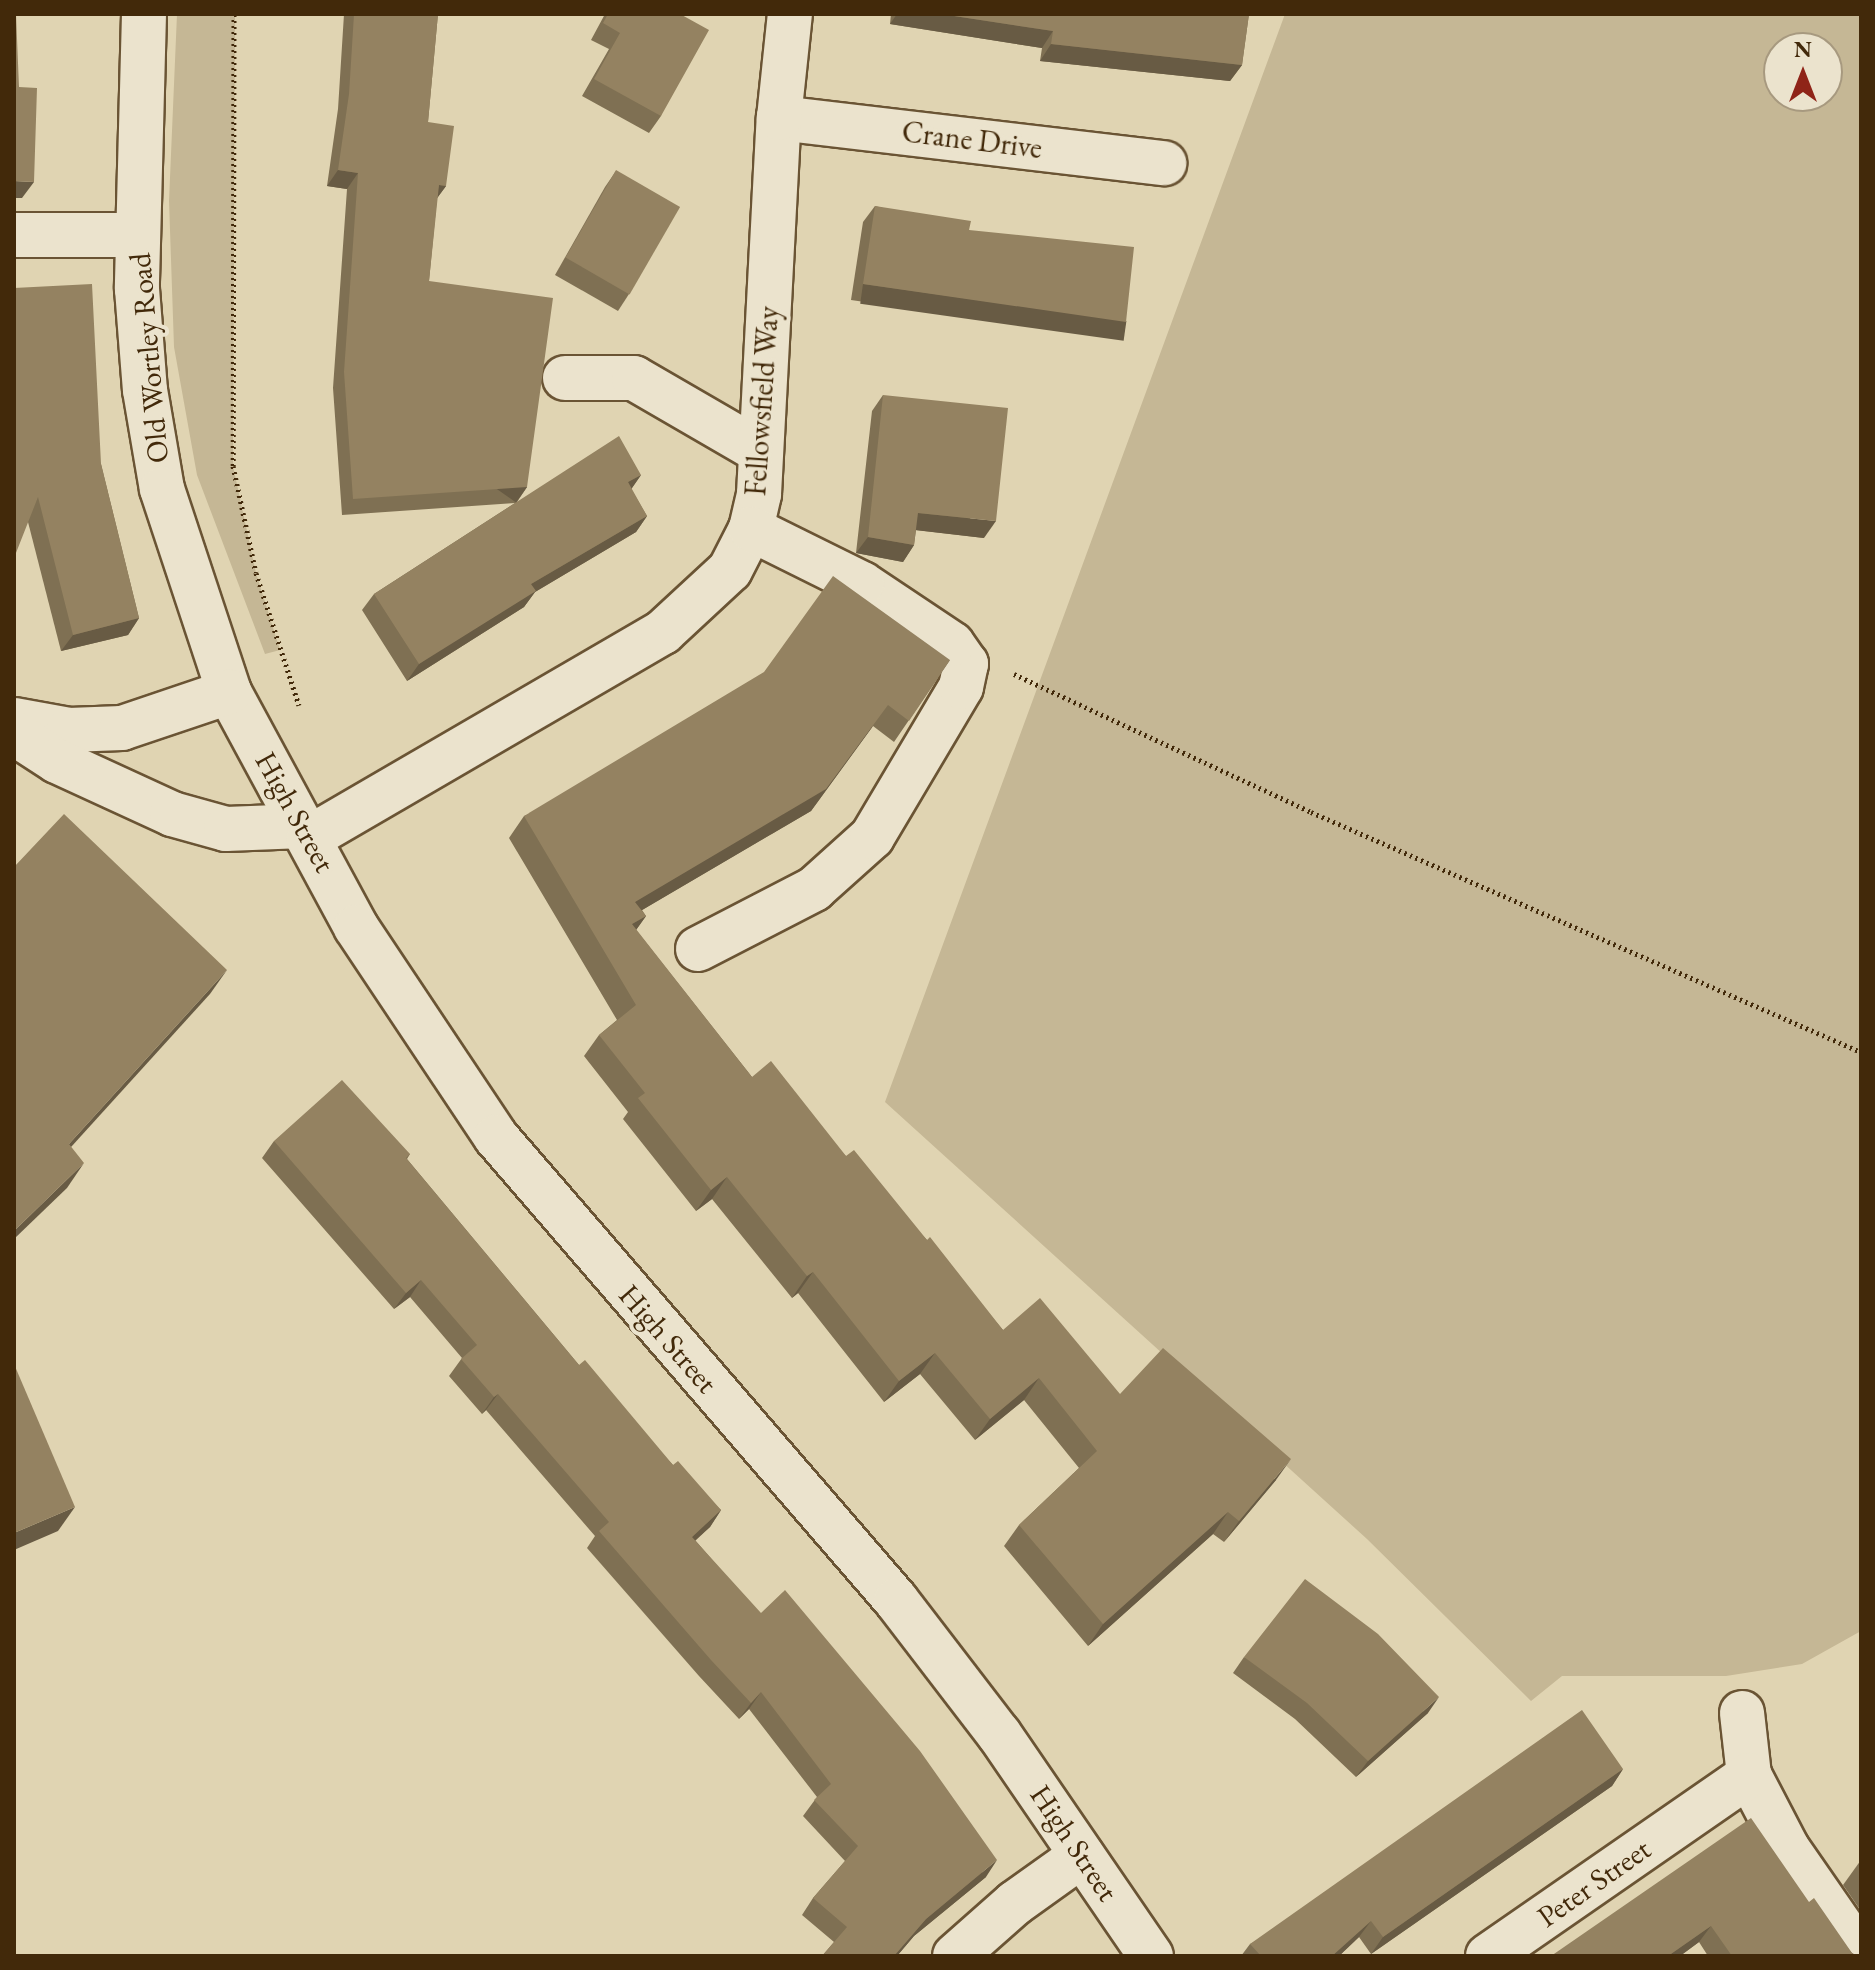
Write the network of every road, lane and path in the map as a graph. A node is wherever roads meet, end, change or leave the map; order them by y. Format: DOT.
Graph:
graph roads {
  1 [pos="144,14"];
  2 [pos="234,14"];
  3 [pos="790,14"];
  4 [pos="779,118"];
  5 [pos="1164,163"];
  6 [pos="14,235"];
  7 [pos="137,235"];
  8 [pos="565,378"];
  9 [pos="760,451"];
  10 [pos="751,529"];
  11 [pos="952,644"];
  12 [pos="229,692"];
  13 [pos="302,710"];
  14 [pos="14,720"];
  15 [pos="14,733"];
  16 [pos="306,832"];
  17 [pos="698,949"];
  18 [pos="1861,1052"];
  19 [pos="1742,1713"];
  20 [pos="1749,1775"];
  21 [pos="1082,1855"];
  22 [pos="1861,1955"];
  23 [pos="955,1956"];
  24 [pos="1151,1956"];
  25 [pos="1488,1956"];
  1 -- 7 [label="street, Old Wortley Road"];
  2 -- 13 [label="path"];
  3 -- 4 [label="street, Fellowsfield Way"];
  4 -- 5 [label="street, Crane Drive"];
  4 -- 9 [label="street, Fellowsfield Way"];
  6 -- 7 [label="street"];
  7 -- 12 [label="street, Old Wortley Road"];
  8 -- 9 [label="street"];
  9 -- 10 [label="street, Fellowsfield Way"];
  10 -- 11 [label="street"];
  10 -- 16 [label="street, Fellowsfield Way"];
  11 -- 17 [label="street"];
  11 -- 18 [label="path"];
  12 -- 14 [label="street"];
  12 -- 16 [label="street, High Street"];
  15 -- 16 [label="street"];
  16 -- 21 [label="street, High Street"];
  19 -- 20 [label="street"];
  20 -- 22 [label="street"];
  20 -- 25 [label="street, Peter Street"];
  21 -- 23 [label="street"];
  21 -- 24 [label="street, High Street"];
}
